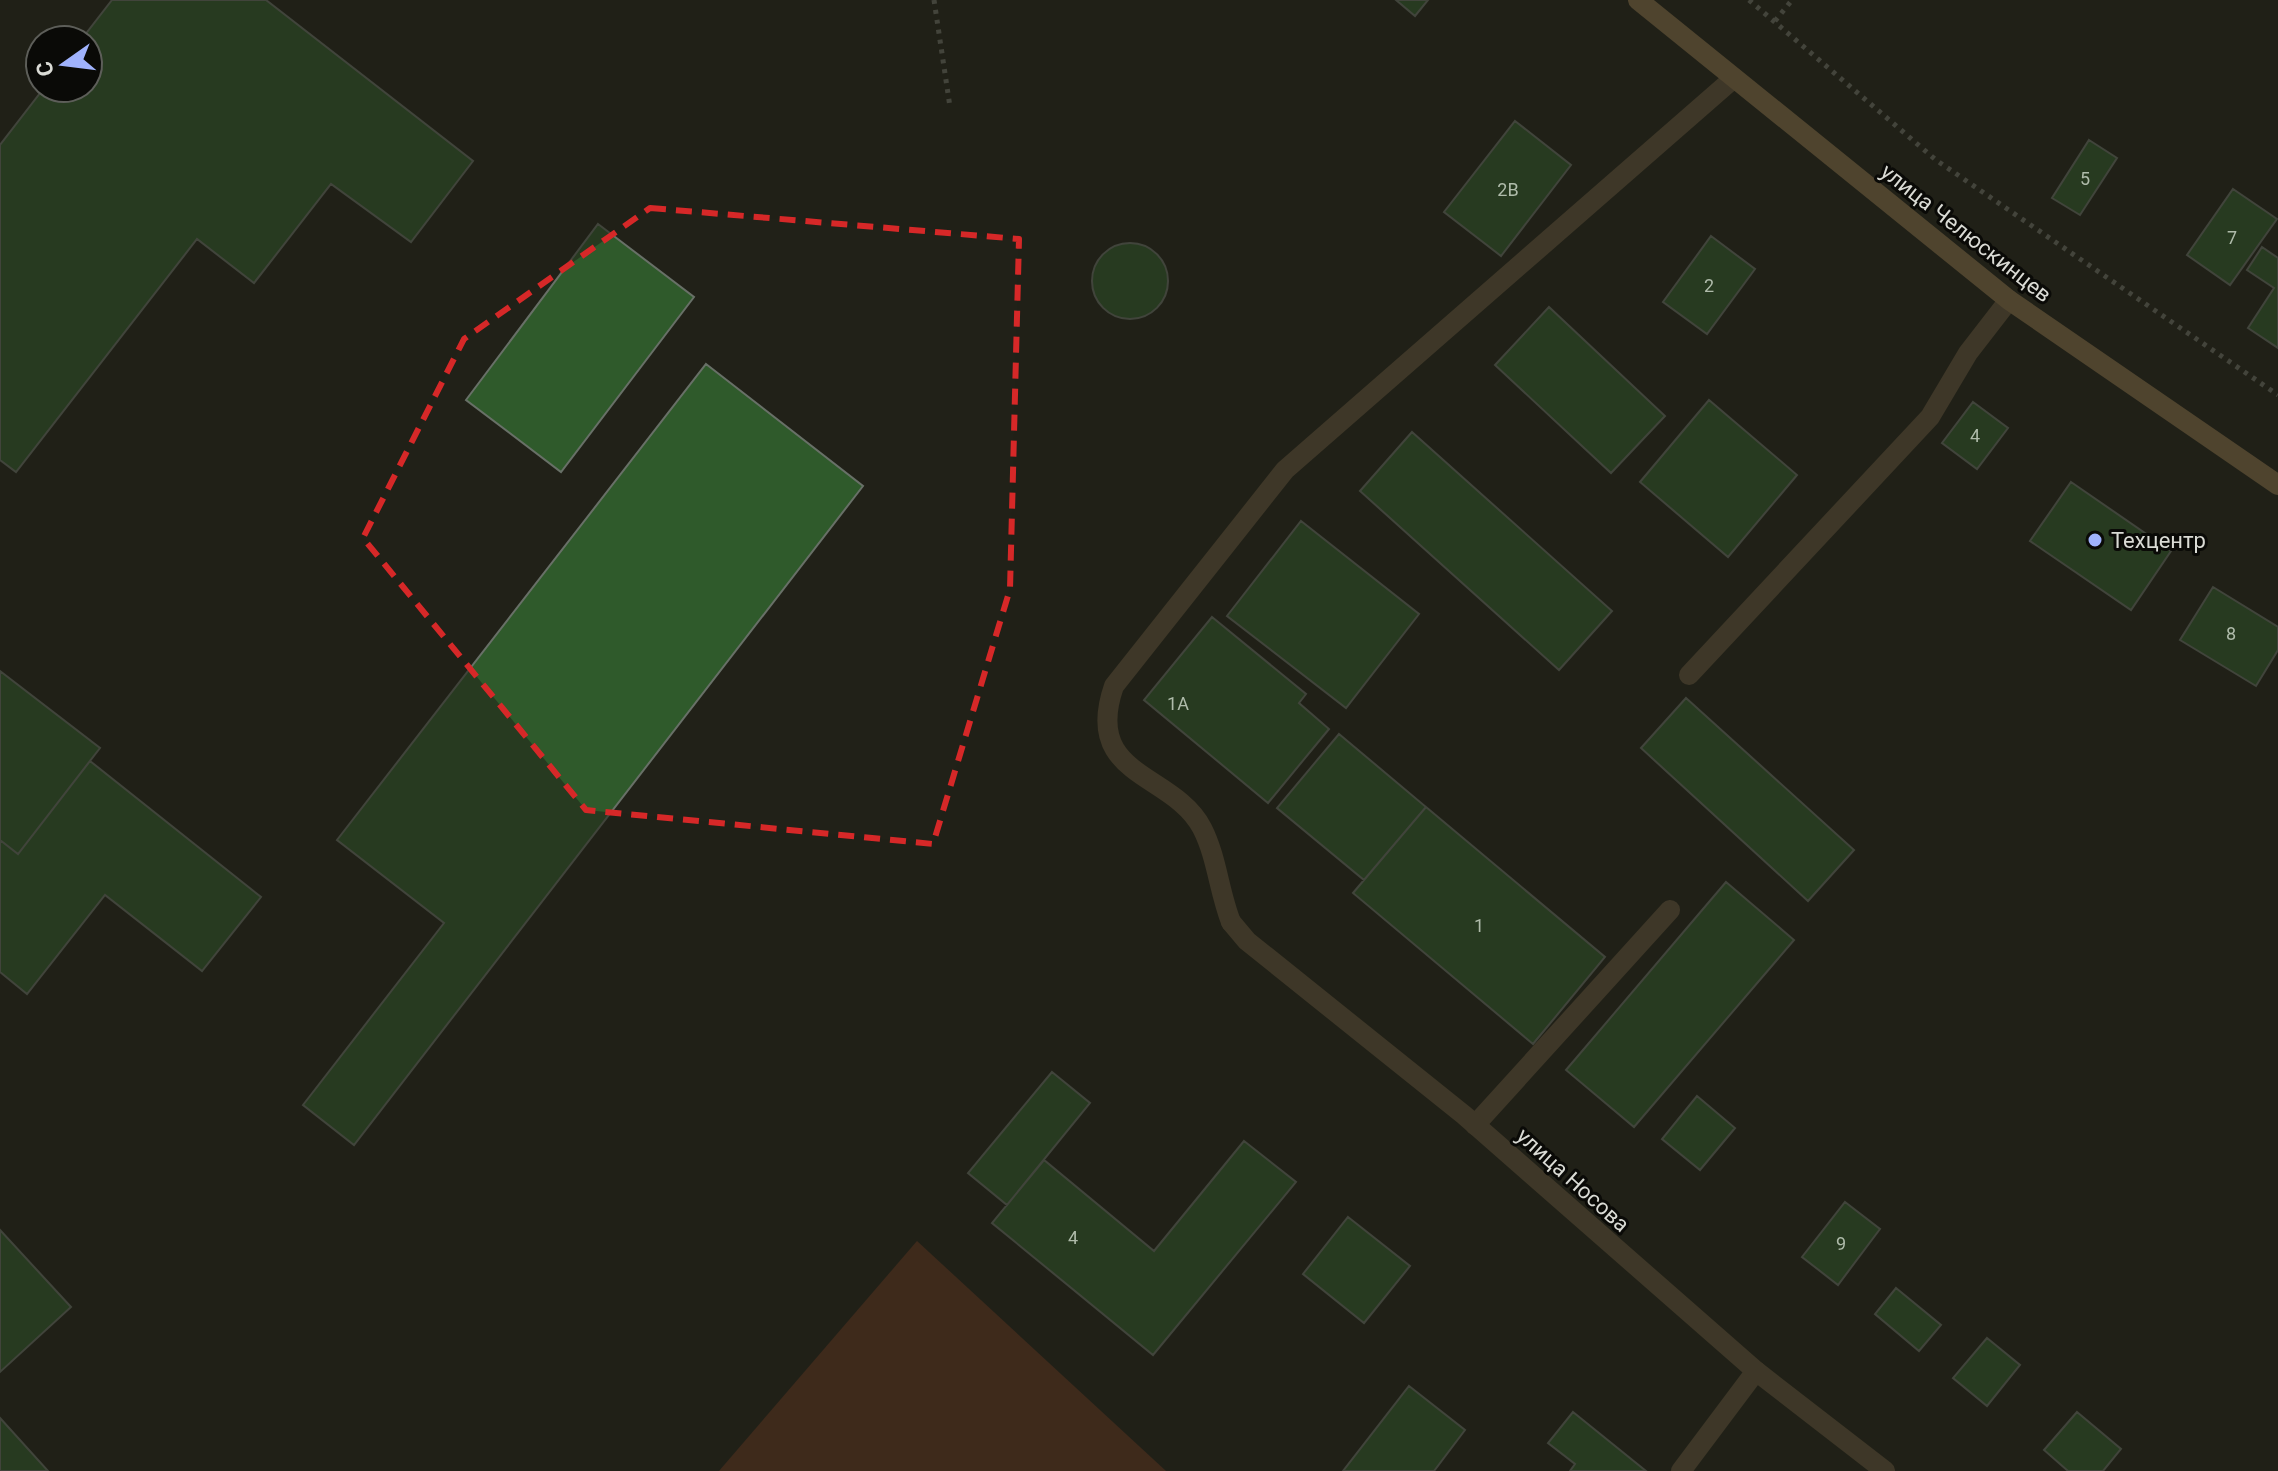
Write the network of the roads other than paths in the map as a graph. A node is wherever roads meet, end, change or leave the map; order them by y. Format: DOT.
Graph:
graph roads {
  1 [pos="1638,0"];
  2 [pos="1734,78"];
  3 [pos="2009,300"];
  4 [pos="2278,485"];
  5 [pos="1689,675"];
  6 [pos="1670,910"];
  7 [pos="1475,1125"];
  8 [pos="1756,1371"];
  9 [pos="1681,1471"];
  10 [pos="1885,1471"];
  1 -- 2 [label="main road, улица Челюскинцев"];
  2 -- 3 [label="main road, улица Челюскинцев"];
  2 -- 7 [label="street, улица Носова"];
  3 -- 4 [label="main road, улица Челюскинцев"];
  3 -- 5 [label="street"];
  6 -- 7 [label="street"];
  7 -- 8 [label="street, улица Носова"];
  8 -- 9 [label="street"];
  8 -- 10 [label="street, улица Носова"];
}
